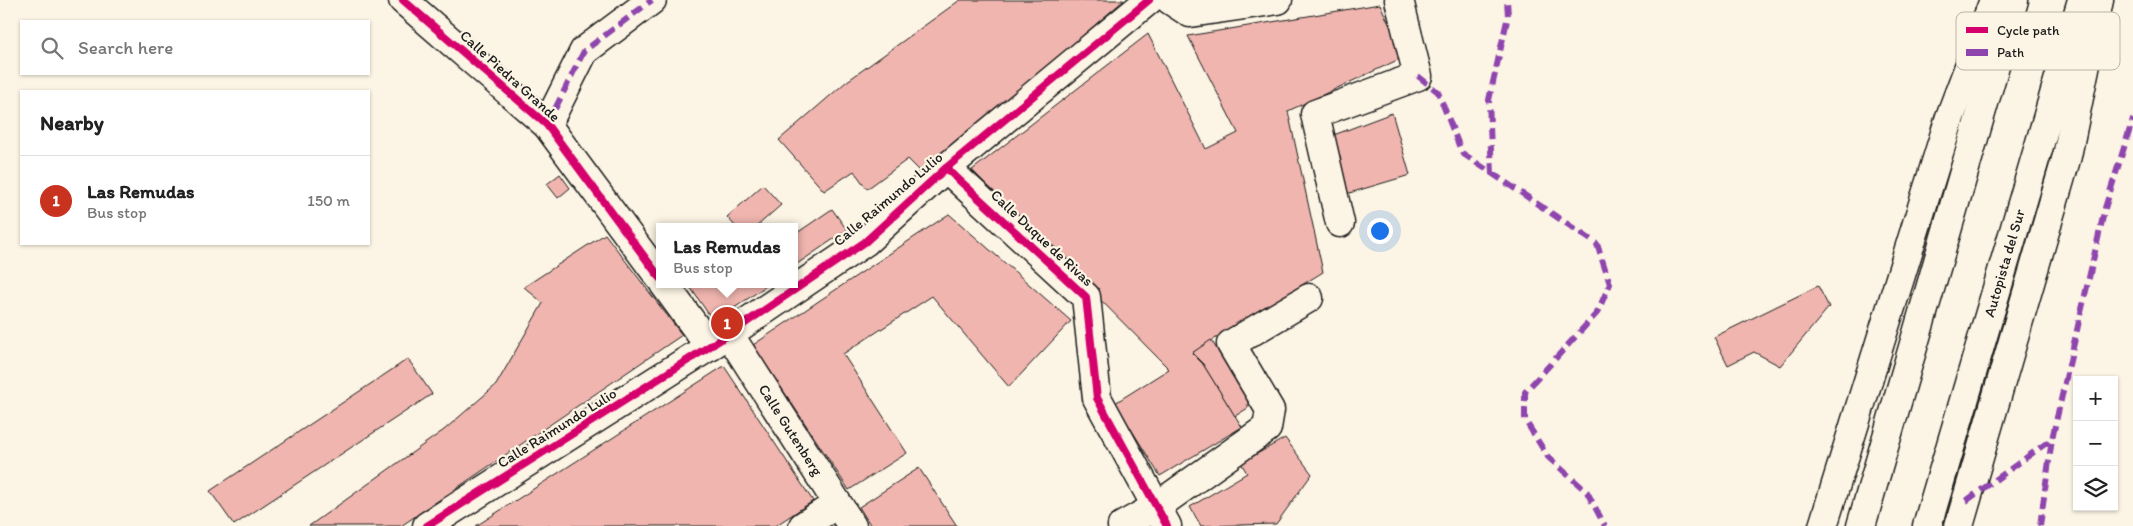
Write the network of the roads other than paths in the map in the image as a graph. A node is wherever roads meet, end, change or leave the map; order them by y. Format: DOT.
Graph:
graph roads {
  1 [pos="403,0"];
  2 [pos="652,0"];
  3 [pos="1149,0"];
  4 [pos="1170,0"];
  5 [pos="1278,0"];
  6 [pos="1400,0"];
  7 [pos="1994,0"];
  8 [pos="2082,0"];
  9 [pos="1989,12"];
  10 [pos="2078,12"];
  11 [pos="1968,70"];
  12 [pos="1994,70"];
  13 [pos="2061,70"];
  14 [pos="2085,70"];
  15 [pos="547,125"];
  16 [pos="946,168"];
  17 [pos="1340,223"];
  18 [pos="656,273"];
  19 [pos="668,288"];
  20 [pos="798,288"];
  21 [pos="798,288"];
  22 [pos="1309,298"];
  23 [pos="720,341"];
  24 [pos="837,504"];
  25 [pos="1161,517"];
  26 [pos="427,526"];
  27 [pos="803,526"];
  28 [pos="852,526"];
  29 [pos="1122,526"];
  30 [pos="1823,526"];
  31 [pos="1861,526"];
  32 [pos="1927,526"];
  33 [pos="1959,526"];
  1 -- 15 [label="main road, Calle Piedra Grande"];
  2 -- 15 [label="main road"];
  3 -- 16 [label="main road, Calle Raimundo Lulio"];
  4 -- 5 [label="main road"];
  6 -- 17 [label="main road"];
  7 -- 9 [label="main road"];
  8 -- 10 [label="main road, Autopista del Sur"];
  11 -- 30 [label="main road"];
  12 -- 31 [label="main road"];
  13 -- 32 [label="main road, Autopista del Sur"];
  14 -- 33 [label="main road"];
  15 -- 18 [label="main road, Calle Piedra Grande"];
  16 -- 20 [label="main road, Calle Raimundo Lulio"];
  16 -- 25 [label="main road, Calle Duque de Rivas"];
  19 -- 23 [label="main road"];
  21 -- 23 [label="main road, Calle Raimundo Lulio"];
  22 -- 25 [label="main road"];
  23 -- 24 [label="main road, Calle Gutenberg"];
  23 -- 26 [label="main road, Calle Raimundo Lulio"];
  24 -- 27 [label="main road"];
  24 -- 28 [label="main road, Calle Gutenberg"];
  25 -- 29 [label="main road"];
}
